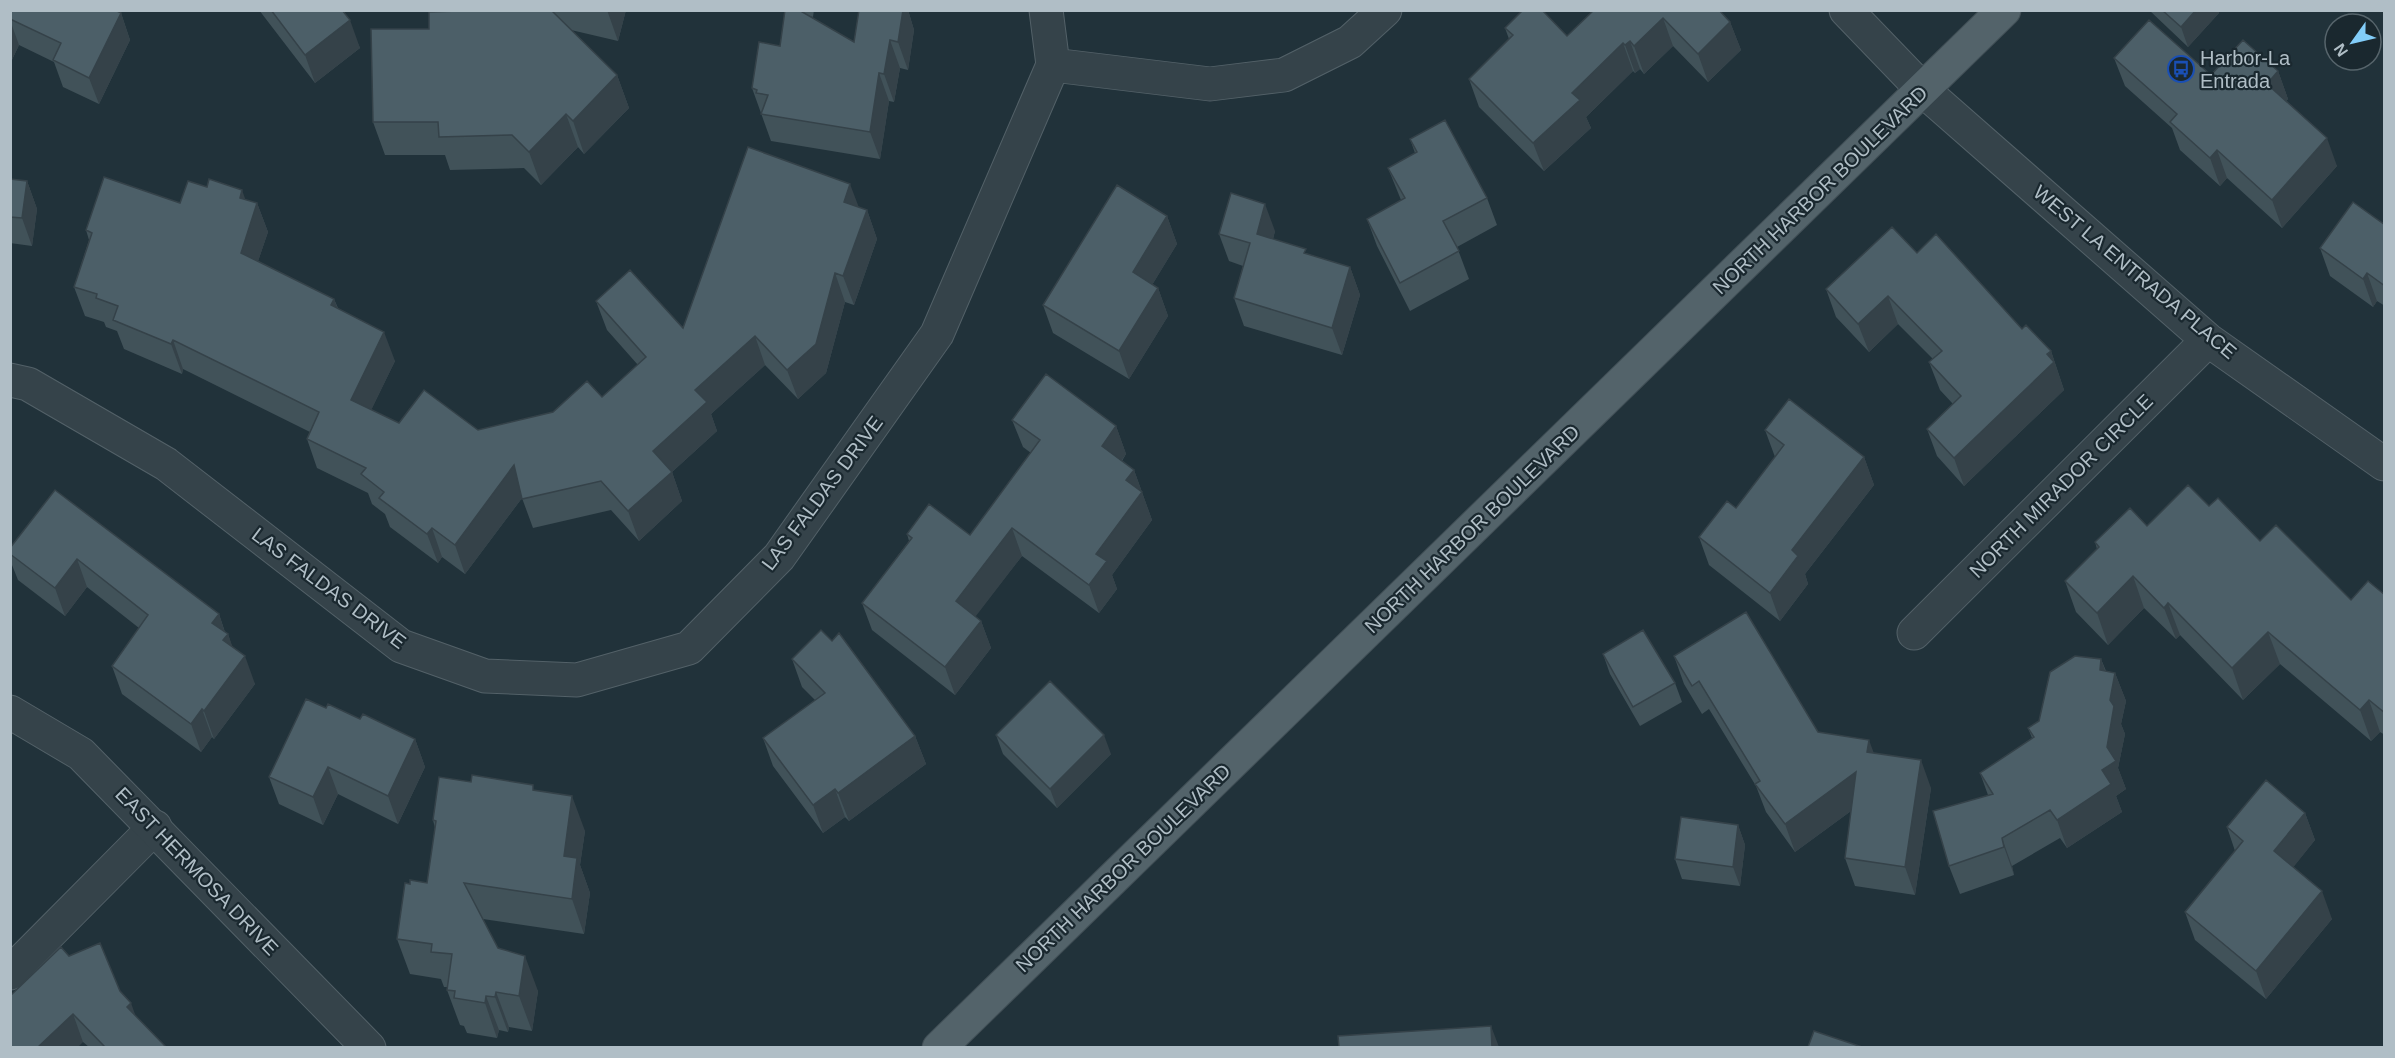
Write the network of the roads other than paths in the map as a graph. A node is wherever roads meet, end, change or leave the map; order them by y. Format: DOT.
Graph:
graph roads {
  1 [pos="1046,10"];
  2 [pos="1385,10"];
  3 [pos="1846,10"];
  4 [pos="2004,10"];
  5 [pos="1053,65"];
  6 [pos="1923,90"];
  7 [pos="2208,340"];
  8 [pos="10,380"];
  9 [pos="2385,464"];
  10 [pos="1914,633"];
  11 [pos="10,712"];
  12 [pos="155,827"];
  13 [pos="10,973"];
  14 [pos="369,1047"];
  15 [pos="939,1047"];
  1 -- 5 [label="street"];
  2 -- 5 [label="street"];
  3 -- 6 [label="street, WEST LA ENTRADA PLACE"];
  4 -- 6 [label="main road, NORTH HARBOR BOULEVARD"];
  5 -- 8 [label="street, LAS FALDAS DRIVE"];
  6 -- 7 [label="street, WEST LA ENTRADA PLACE"];
  6 -- 15 [label="main road, NORTH HARBOR BOULEVARD"];
  7 -- 9 [label="street, WEST LA ENTRADA PLACE"];
  7 -- 10 [label="street, NORTH MIRADOR CIRCLE"];
  11 -- 12 [label="street, EAST HERMOSA DRIVE"];
  12 -- 13 [label="street"];
  12 -- 14 [label="street, EAST HERMOSA DRIVE"];
}
